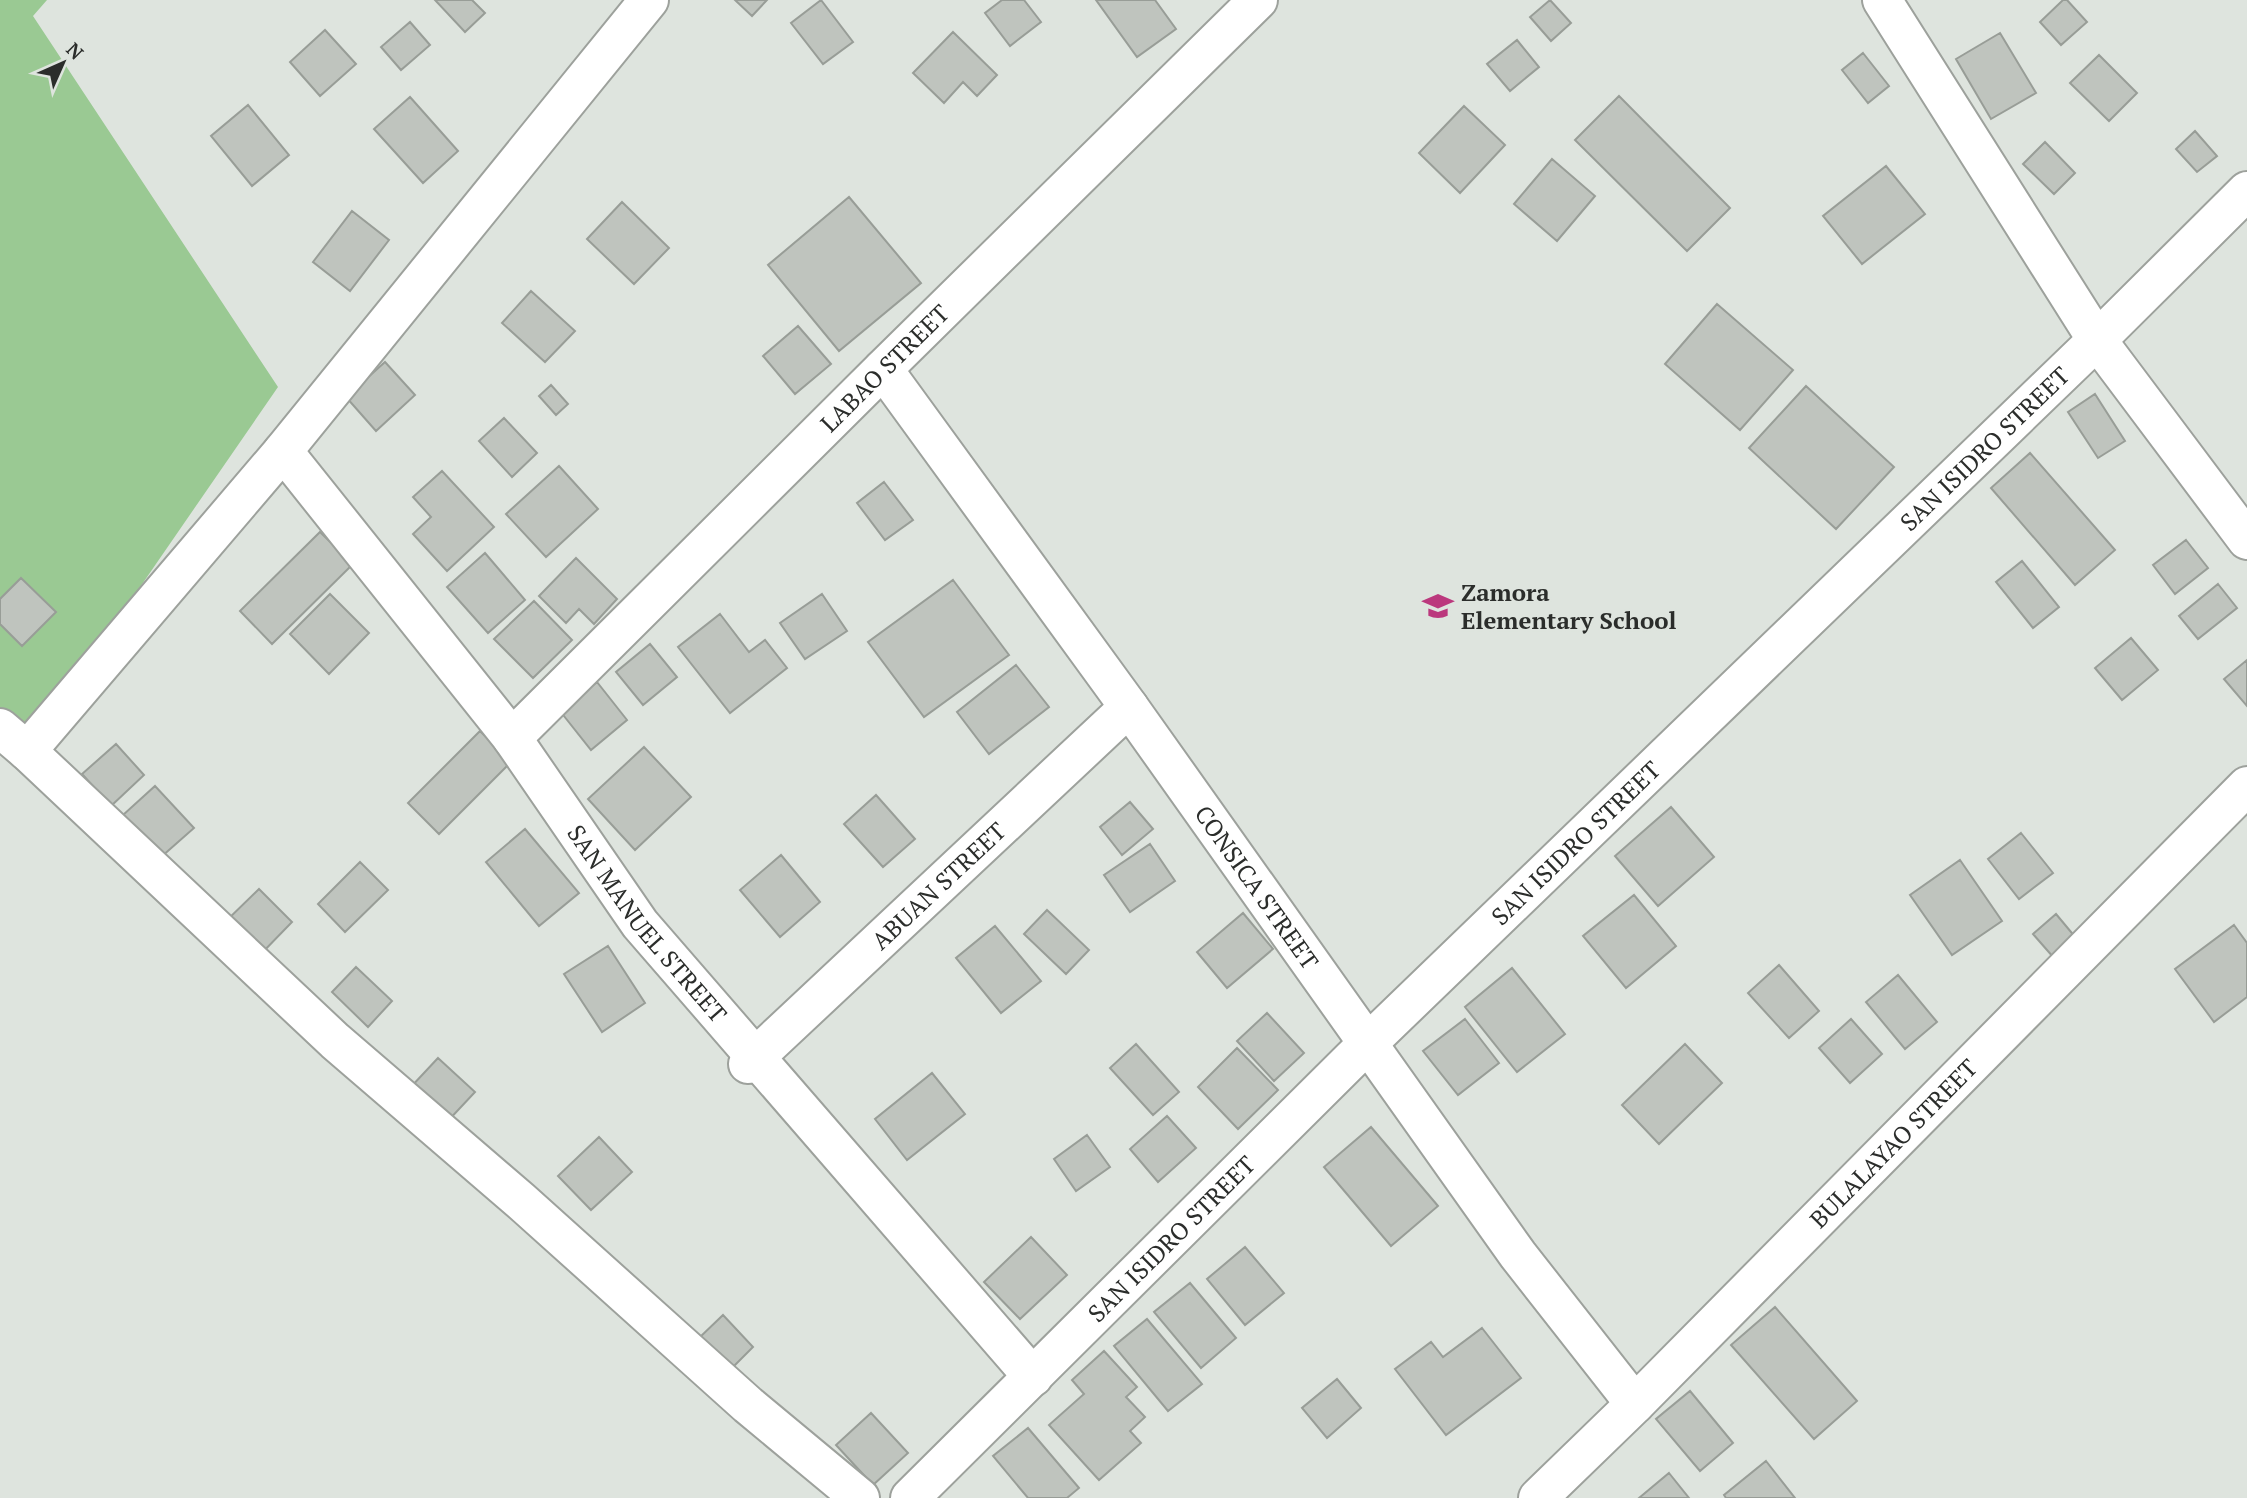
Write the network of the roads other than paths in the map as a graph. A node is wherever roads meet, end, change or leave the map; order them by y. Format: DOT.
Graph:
graph roads {
  1 [pos="649,0"];
  2 [pos="1257,0"];
  3 [pos="1882,0"];
  4 [pos="2247,191"];
  5 [pos="2097,340"];
  6 [pos="883,369"];
  7 [pos="283,451"];
  8 [pos="2247,540"];
  9 [pos="1129,707"];
  10 [pos="512,738"];
  11 [pos="13,739"];
  12 [pos="2247,786"];
  13 [pos="1367,1044"];
  14 [pos="752,1061"];
  15 [pos="1033,1377"];
  16 [pos="1635,1404"];
  17 [pos="860,1498"];
  18 [pos="910,1498"];
  19 [pos="1538,1498"];
  1 -- 7 [label="street"];
  2 -- 6 [label="street, LABAO STREET"];
  3 -- 5 [label="street"];
  4 -- 5 [label="street, SAN ISIDRO STREET"];
  5 -- 8 [label="street"];
  5 -- 13 [label="street, SAN ISIDRO STREET"];
  6 -- 9 [label="street, CONSICA STREET"];
  6 -- 10 [label="street, LABAO STREET"];
  7 -- 10 [label="street, SAN MANUEL STREET"];
  7 -- 11 [label="street"];
  9 -- 13 [label="street, CONSICA STREET"];
  9 -- 14 [label="street, ABUAN STREET"];
  10 -- 14 [label="street, SAN MANUEL STREET"];
  11 -- 17 [label="street"];
  12 -- 16 [label="street, BULALAYAO STREET"];
  13 -- 15 [label="street, SAN ISIDRO STREET"];
  13 -- 16 [label="street, CONSICA STREET"];
  14 -- 15 [label="street, SAN MANUEL STREET"];
  15 -- 18 [label="street, SAN ISIDRO STREET"];
  16 -- 19 [label="street, BULALAYAO STREET"];
}
